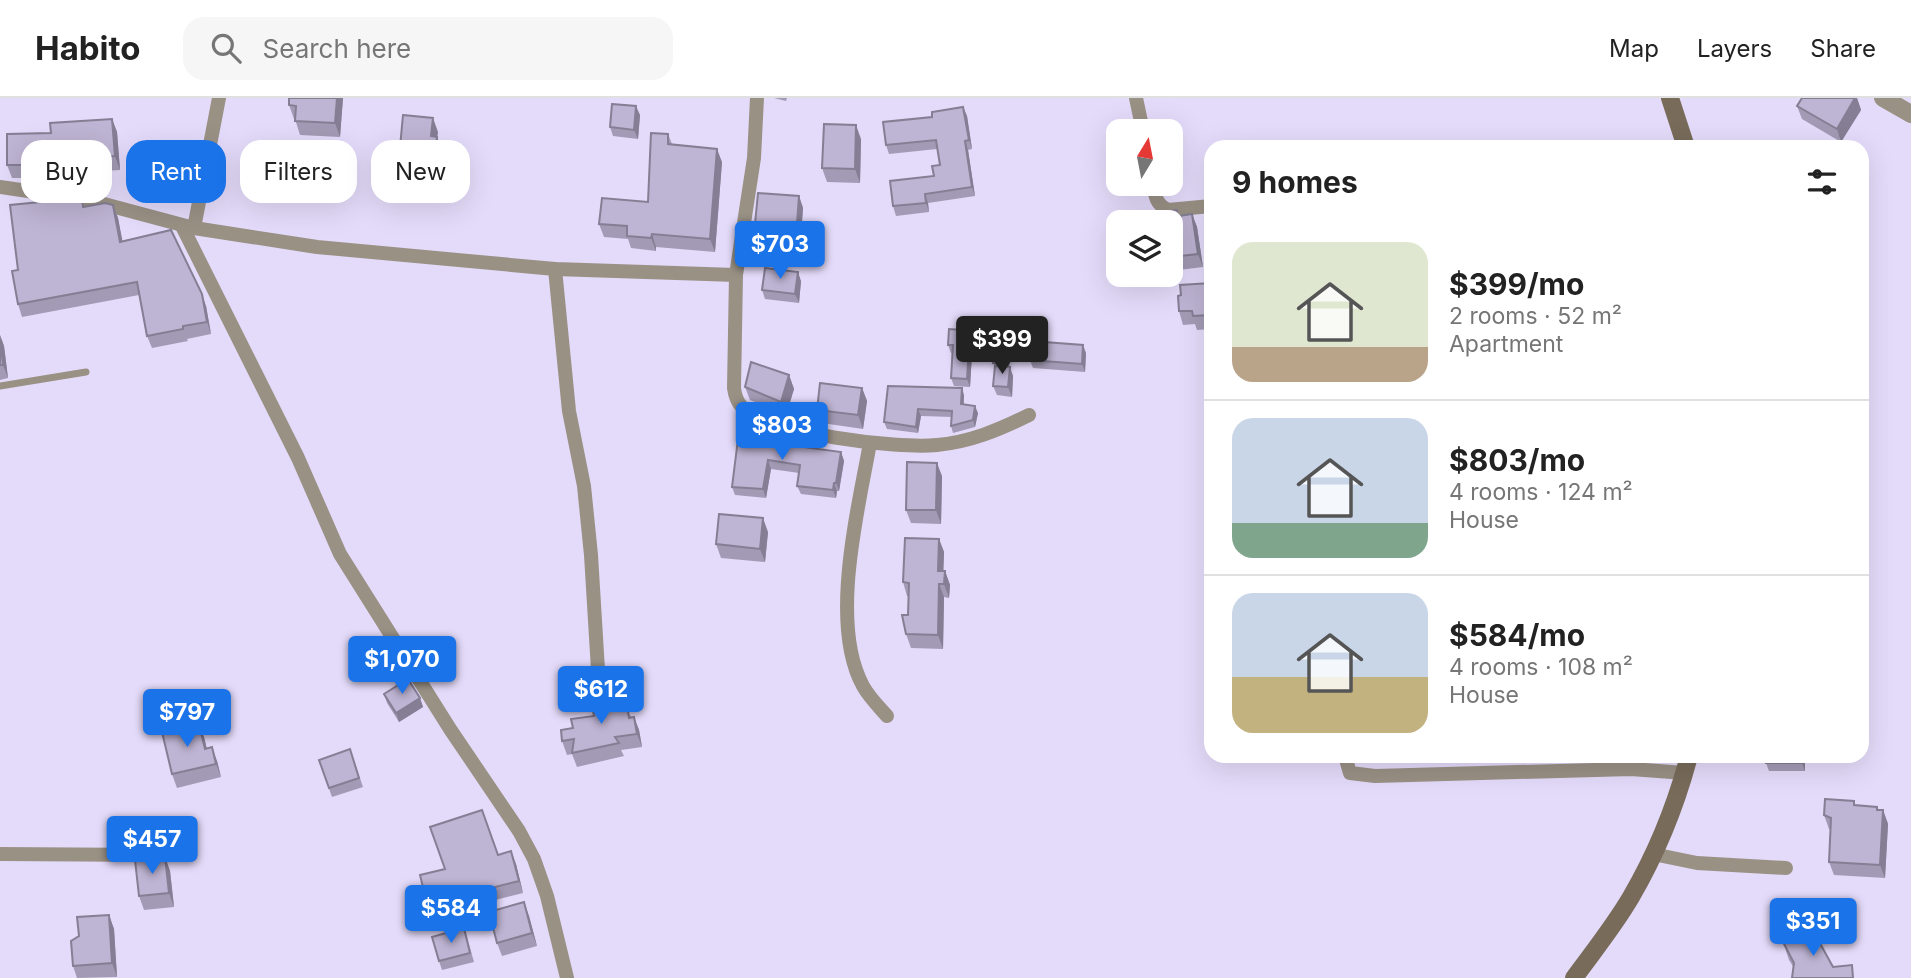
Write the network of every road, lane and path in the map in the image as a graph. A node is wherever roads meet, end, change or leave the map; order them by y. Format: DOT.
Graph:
graph roads {
  1 [pos="219,98"];
  2 [pos="757,98"];
  3 [pos="1136,98"];
  4 [pos="1670,98"];
  5 [pos="1883,98"];
  6 [pos="1911,114"];
  7 [pos="1140,119"];
  8 [pos="1684,140"];
  9 [pos="0,187"];
  10 [pos="1156,196"];
  11 [pos="1204,207"];
  12 [pos="188,227"];
  13 [pos="555,269"];
  14 [pos="736,275"];
  15 [pos="86,372"];
  16 [pos="0,386"];
  17 [pos="1029,415"];
  18 [pos="870,443"];
  19 [pos="598,670"];
  20 [pos="887,716"];
  21 [pos="1347,763"];
  22 [pos="1687,764"];
  23 [pos="0,853"];
  24 [pos="1653,854"];
  25 [pos="155,855"];
  26 [pos="1786,868"];
  27 [pos="567,978"];
  28 [pos="1574,978"];
  1 -- 12 [label="street"];
  2 -- 14 [label="street"];
  3 -- 7 [label="street"];
  4 -- 8 [label="main road"];
  5 -- 6 [label="street"];
  9 -- 12 [label="street"];
  10 -- 11 [label="street"];
  12 -- 13 [label="street"];
  12 -- 27 [label="street"];
  13 -- 14 [label="street"];
  13 -- 19 [label="street"];
  14 -- 18 [label="street"];
  15 -- 16 [label="lane"];
  17 -- 18 [label="street"];
  18 -- 20 [label="street"];
  21 -- 22 [label="street"];
  22 -- 24 [label="main road"];
  23 -- 25 [label="street"];
  24 -- 26 [label="street"];
  24 -- 28 [label="main road"];
}
